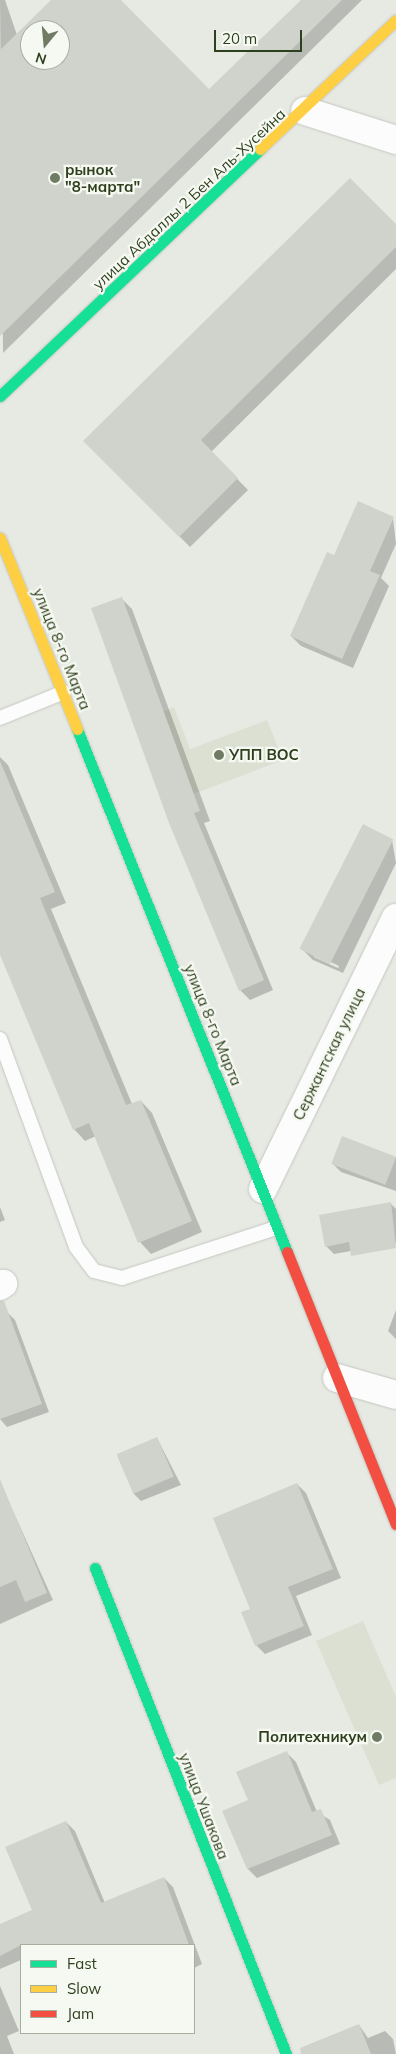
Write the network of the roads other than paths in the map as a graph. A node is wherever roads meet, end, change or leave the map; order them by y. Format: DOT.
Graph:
graph roads {
  1 [pos="396,20"];
  2 [pos="305,110"];
  3 [pos="396,140"];
  4 [pos="0,396"];
  5 [pos="0,538"];
  6 [pos="64,692"];
  7 [pos="0,718"];
  8 [pos="394,929"];
  9 [pos="0,1039"];
  10 [pos="263,1189"];
  11 [pos="276,1228"];
  12 [pos="337,1378"];
  13 [pos="396,1395"];
  14 [pos="396,1524"];
  15 [pos="95,1568"];
  16 [pos="286,2054"];
  1 -- 2 [label="street, улица Абдаллы 2 Бен Аль-Хусейна"];
  2 -- 3 [label="street"];
  2 -- 4 [label="street, улица Абдаллы 2 Бен Аль-Хусейна"];
  5 -- 6 [label="street, улица 8-го Марта"];
  6 -- 7 [label="lane"];
  6 -- 10 [label="street, улица 8-го Марта"];
  8 -- 10 [label="street, Сержантская улица"];
  9 -- 11 [label="lane"];
  10 -- 11 [label="street, улица 8-го Марта"];
  11 -- 12 [label="street, улица 8-го Марта"];
  12 -- 13 [label="street"];
  12 -- 14 [label="street, улица 8-го Марта"];
  15 -- 16 [label="street, улица Ушакова"];
}
